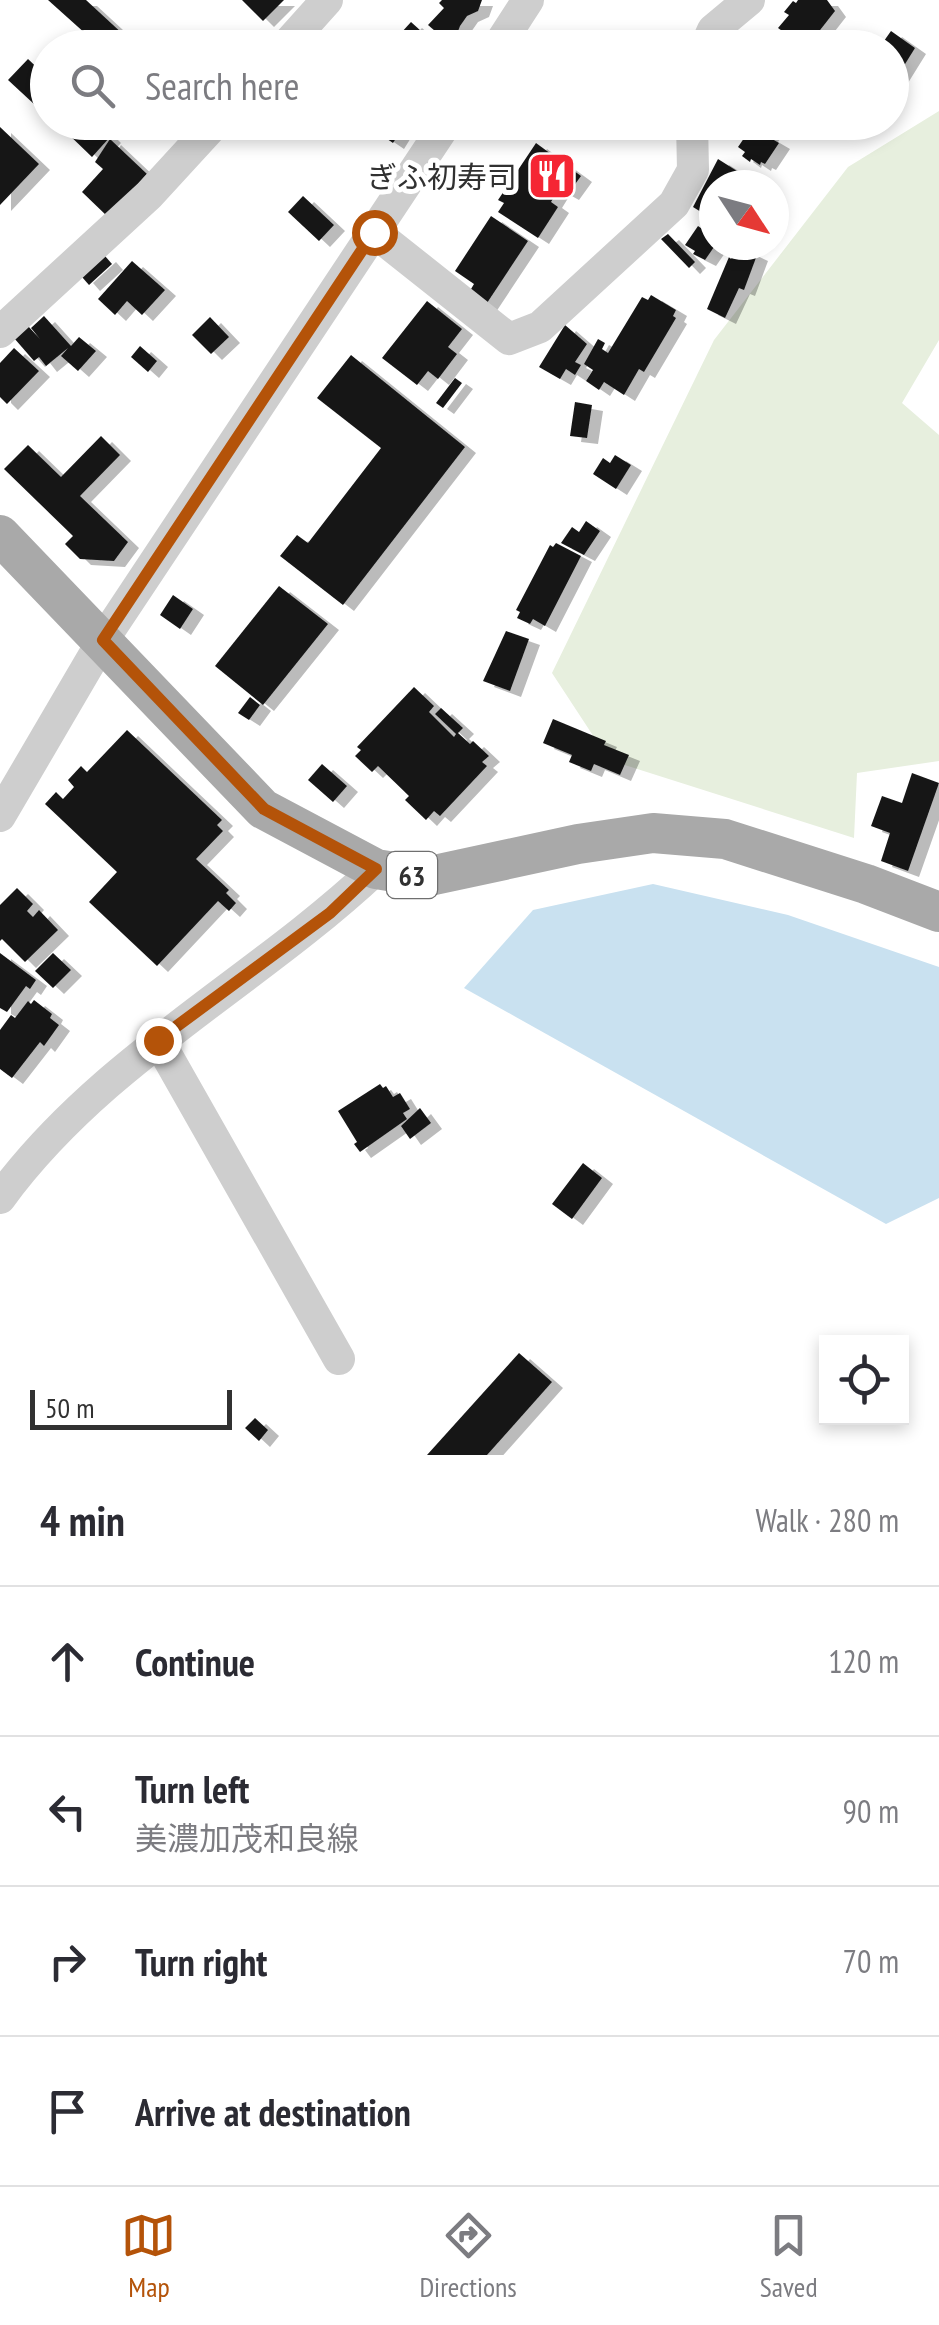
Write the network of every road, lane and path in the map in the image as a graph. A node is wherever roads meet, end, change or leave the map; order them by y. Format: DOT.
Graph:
graph roads {
  1 [pos="327,0"];
  2 [pos="528,0"];
  3 [pos="748,0"];
  4 [pos="300,30"];
  5 [pos="509,30"];
  6 [pos="713,30"];
  7 [pos="199,140"];
  8 [pos="435,140"];
  9 [pos="692,140"];
  10 [pos="374,232"];
  11 [pos="0,332"];
  12 [pos="0,535"];
  13 [pos="103,640"];
  14 [pos="0,816"];
  15 [pos="376,869"];
  16 [pos="939,912"];
  17 [pos="158,1040"];
  18 [pos="0,1198"];
  19 [pos="339,1359"];
  1 -- 4 [label="street"];
  2 -- 5 [label="street"];
  3 -- 6 [label="street"];
  7 -- 11 [label="street"];
  8 -- 10 [label="street"];
  9 -- 10 [label="street"];
  10 -- 13 [label="street"];
  12 -- 13 [label="main road, 63"];
  13 -- 14 [label="street"];
  13 -- 15 [label="main road, 63"];
  15 -- 16 [label="main road, 63"];
  15 -- 17 [label="street"];
  17 -- 18 [label="street"];
  17 -- 19 [label="street"];
}
